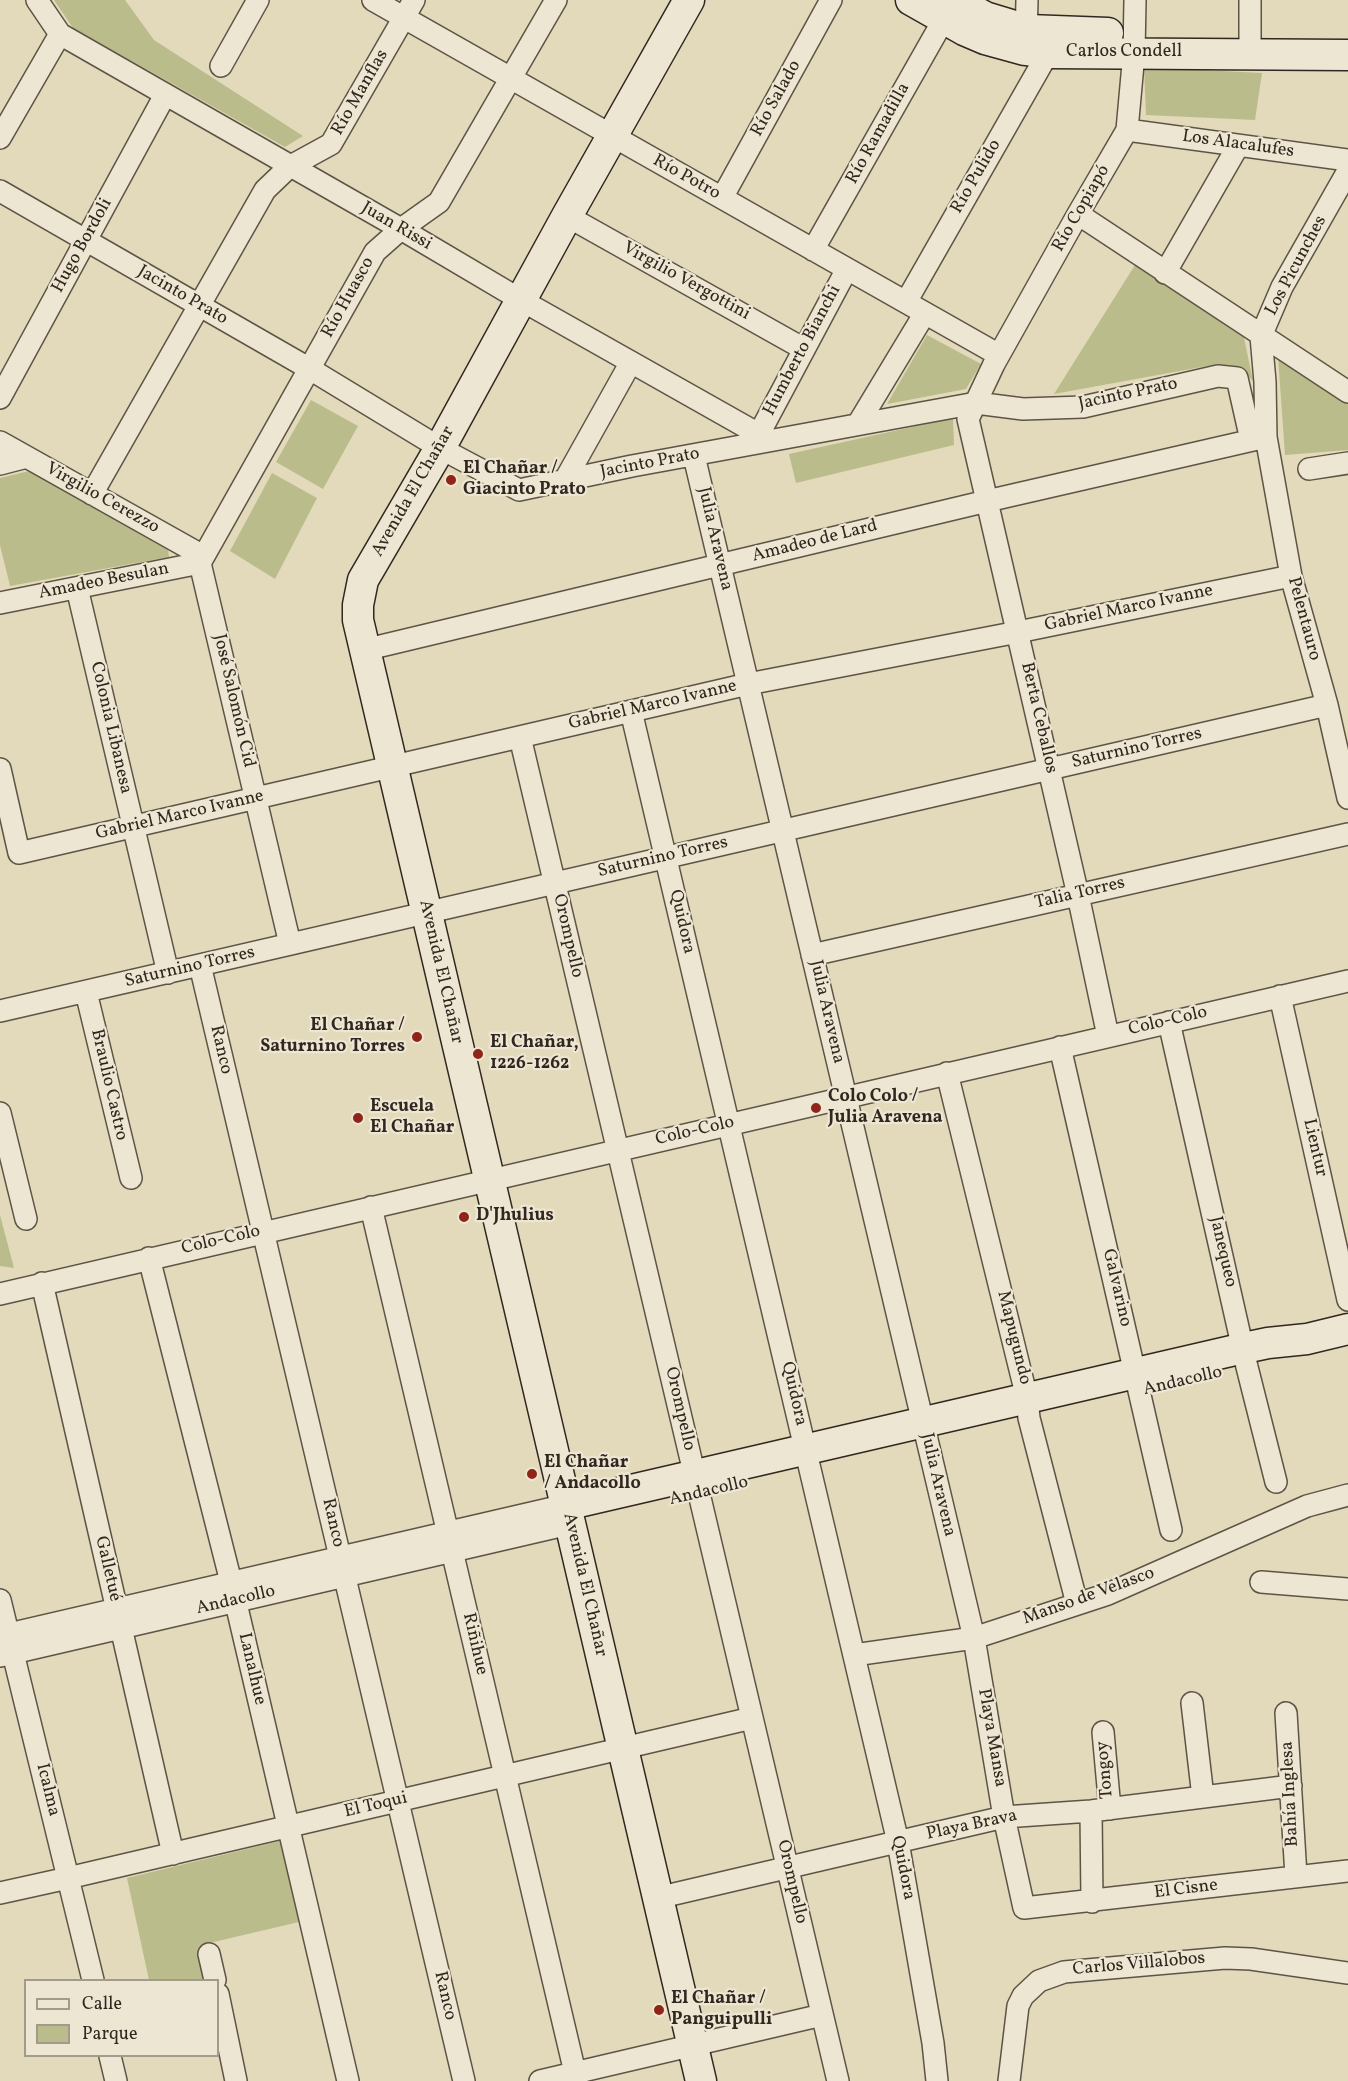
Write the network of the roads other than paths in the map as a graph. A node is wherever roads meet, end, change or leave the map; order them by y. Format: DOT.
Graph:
graph roads {
  1 [pos="37,0"];
  2 [pos="258,0"];
  3 [pos="373,0"];
  4 [pos="556,0"];
  5 [pos="689,0"];
  6 [pos="831,0"];
  7 [pos="911,0"];
  8 [pos="1028,0"];
  9 [pos="1135,0"];
  10 [pos="1250,0"];
  11 [pos="409,9"];
  12 [pos="949,9"];
  13 [pos="60,34"];
  14 [pos="1348,36"];
  15 [pos="1034,44"];
  16 [pos="1134,44"];
  17 [pos="1250,44"];
  18 [pos="1348,55"];
  19 [pos="220,66"];
  20 [pos="512,78"];
  21 [pos="165,95"];
  22 [pos="1127,130"];
  23 [pos="613,136"];
  24 [pos="0,138"];
  25 [pos="1238,146"];
  26 [pos="1348,160"];
  27 [pos="289,167"];
  28 [pos="1348,171"];
  29 [pos="0,191"];
  30 [pos="722,198"];
  31 [pos="1078,214"];
  32 [pos="567,216"];
  33 [pos="401,229"];
  34 [pos="86,240"];
  35 [pos="813,249"];
  36 [pos="847,269"];
  37 [pos="1166,273"];
  38 [pos="521,300"];
  39 [pos="906,302"];
  40 [pos="199,306"];
  41 [pos="925,313"];
  42 [pos="1261,336"];
  43 [pos="804,349"];
  44 [pos="999,355"];
  45 [pos="632,363"];
  46 [pos="309,369"];
  47 [pos="1348,392"];
  48 [pos="0,398"];
  49 [pos="976,403"];
  50 [pos="858,424"];
  51 [pos="764,437"];
  52 [pos="1259,439"];
  53 [pos="0,442"];
  54 [pos="440,448"];
  55 [pos="694,456"];
  56 [pos="27,457"];
  57 [pos="1348,463"];
  58 [pos="0,464"];
  59 [pos="1309,470"];
  60 [pos="564,480"];
  61 [pos="92,494"];
  62 [pos="987,501"];
  63 [pos="202,560"];
  64 [pos="720,565"];
  65 [pos="1291,576"];
  66 [pos="77,588"];
  67 [pos="0,603"];
  68 [pos="1018,632"];
  69 [pos="364,650"];
  70 [pos="748,684"];
  71 [pos="1327,705"];
  72 [pos="631,711"];
  73 [pos="520,737"];
  74 [pos="1341,738"];
  75 [pos="391,766"];
  76 [pos="0,769"];
  77 [pos="1049,769"];
  78 [pos="256,798"];
  79 [pos="1348,798"];
  80 [pos="133,826"];
  81 [pos="783,830"];
  82 [pos="1348,834"];
  83 [pos="666,858"];
  84 [pos="554,883"];
  85 [pos="1078,895"];
  86 [pos="426,913"];
  87 [pos="290,944"];
  88 [pos="812,955"];
  89 [pos="200,965"];
  90 [pos="168,973"];
  91 [pos="1348,981"];
  92 [pos="86,992"];
  93 [pos="1280,996"];
  94 [pos="0,1011"];
  95 [pos="1169,1022"];
  96 [pos="1108,1036"];
  97 [pos="1060,1047"];
  98 [pos="947,1073"];
  99 [pos="846,1097"];
  100 [pos="0,1113"];
  101 [pos="729,1124"];
  102 [pos="617,1150"];
  103 [pos="130,1178"];
  104 [pos="489,1179"];
  105 [pos="371,1207"];
  106 [pos="26,1219"];
  107 [pos="263,1232"];
  108 [pos="149,1258"];
  109 [pos="0,1277"];
  110 [pos="42,1283"];
  111 [pos="0,1294"];
  112 [pos="1348,1300"];
  113 [pos="1348,1329"];
  114 [pos="1246,1358"];
  115 [pos="1138,1382"];
  116 [pos="1028,1408"];
  117 [pos="925,1432"];
  118 [pos="808,1459"];
  119 [pos="1276,1482"];
  120 [pos="697,1485"];
  121 [pos="1348,1494"];
  122 [pos="567,1514"];
  123 [pos="1171,1530"];
  124 [pos="450,1542"];
  125 [pos="342,1567"];
  126 [pos="1261,1581"];
  127 [pos="1348,1589"];
  128 [pos="234,1592"];
  129 [pos="0,1600"];
  130 [pos="1077,1604"];
  131 [pos="118,1618"];
  132 [pos="974,1638"];
  133 [pos="5,1644"];
  134 [pos="854,1655"];
  135 [pos="1192,1703"];
  136 [pos="1286,1713"];
  137 [pos="752,1718"];
  138 [pos="1102,1732"];
  139 [pos="622,1748"];
  140 [pos="505,1775"];
  141 [pos="1291,1786"];
  142 [pos="1203,1797"];
  143 [pos="398,1801"];
  144 [pos="1100,1810"];
  145 [pos="1004,1816"];
  146 [pos="288,1827"];
  147 [pos="898,1842"];
  148 [pos="173,1854"];
  149 [pos="787,1868"];
  150 [pos="1348,1871"];
  151 [pos="1296,1876"];
  152 [pos="68,1878"];
  153 [pos="0,1893"];
  154 [pos="657,1898"];
  155 [pos="1092,1902"];
  156 [pos="1024,1908"];
  157 [pos="209,1954"];
  158 [pos="1348,1973"];
  159 [pos="93,1979"];
  160 [pos="215,1979"];
  161 [pos="219,1999"];
  162 [pos="822,2015"];
  163 [pos="692,2044"];
  164 [pos="110,2057"];
  165 [pos="576,2077"];
  166 [pos="116,2081"];
  167 [pos="236,2081"];
  168 [pos="348,2081"];
  169 [pos="464,2081"];
  170 [pos="540,2081"];
  171 [pos="701,2081"];
  172 [pos="838,2081"];
  173 [pos="937,2081"];
  174 [pos="1009,2081"];
  1 -- 13 [label="street, Juan Rissi"];
  2 -- 19 [label="street"];
  3 -- 11 [label="street, Río Potro"];
  4 -- 20 [label="street, Río Huasco"];
  5 -- 23 [label="street, Avenida El Chañar"];
  6 -- 30 [label="street, Río Salado"];
  7 -- 12 [label="street, Carlos Condell"];
  8 -- 15 [label="street, Río Pulido"];
  9 -- 16 [label="street, Río Copiapó"];
  10 -- 17 [label="street"];
  11 -- 20 [label="street, Río Potro"];
  11 -- 27 [label="street, Río Manflas"];
  12 -- 15 [label="street, Carlos Condell"];
  12 -- 35 [label="street, Río Ramadilla"];
  13 -- 21 [label="street, Juan Rissi"];
  13 -- 24 [label="street"];
  14 -- 17 [label="street, Carlos Condell"];
  15 -- 16 [label="street, Carlos Condell"];
  15 -- 39 [label="street, Río Pulido"];
  16 -- 17 [label="street, Carlos Condell"];
  16 -- 22 [label="street, Río Copiapó"];
  17 -- 18 [label="street, Carlos Condell"];
  20 -- 23 [label="street, Río Potro"];
  20 -- 33 [label="street, Río Huasco"];
  21 -- 27 [label="street, Juan Rissi"];
  21 -- 34 [label="street, Hugo Bordoli"];
  22 -- 25 [label="street, Los Alacalufes"];
  22 -- 31 [label="street, Río Copiapó"];
  23 -- 30 [label="street, Río Potro"];
  23 -- 32 [label="street, Avenida El Chañar"];
  25 -- 26 [label="street, Los Alacalufes"];
  25 -- 37 [label="street"];
  27 -- 33 [label="street, Juan Rissi"];
  27 -- 40 [label="street"];
  28 -- 42 [label="street, Los Picunches"];
  29 -- 34 [label="street, Jacinto Prato"];
  30 -- 35 [label="street, Río Potro"];
  31 -- 37 [label="street"];
  31 -- 44 [label="street, Río Copiapó"];
  32 -- 38 [label="street, Avenida El Chañar"];
  32 -- 43 [label="street, Virgilio Vergottini"];
  33 -- 38 [label="street, Juan Rissi"];
  33 -- 46 [label="street, Río Huasco"];
  34 -- 40 [label="street, Jacinto Prato"];
  34 -- 48 [label="street, Hugo Bordoli"];
  35 -- 36 [label="street, Río Potro"];
  36 -- 39 [label="street, Río Potro"];
  36 -- 43 [label="street, Humberto Bianchi"];
  37 -- 42 [label="street"];
  38 -- 45 [label="street, Juan Rissi"];
  38 -- 54 [label="street, Avenida El Chañar"];
  39 -- 41 [label="street, Río Potro"];
  40 -- 46 [label="street, Jacinto Prato"];
  40 -- 61 [label="street"];
  41 -- 44 [label="street, Río Potro"];
  41 -- 50 [label="street"];
  42 -- 47 [label="street"];
  42 -- 52 [label="street, Los Picunches"];
  43 -- 51 [label="street, Humberto Bianchi"];
  44 -- 49 [label="street, Río Copiapó"];
  45 -- 51 [label="street, Juan Rissi"];
  45 -- 60 [label="street"];
  46 -- 54 [label="street, Jacinto Prato"];
  46 -- 63 [label="street, Río Huasco"];
  49 -- 50 [label="street, Jacinto Prato"];
  49 -- 52 [label="street, Jacinto Prato"];
  49 -- 62 [label="street, Berta Ceballos"];
  50 -- 51 [label="street, Jacinto Prato"];
  51 -- 55 [label="street, Jacinto Prato"];
  52 -- 62 [label="street, Amadeo de Lard"];
  52 -- 65 [label="street, Pelentauro"];
  53 -- 56 [label="street, Virgilio Cerezzo"];
  54 -- 60 [label="street, Jacinto Prato"];
  54 -- 69 [label="street, Avenida El Chañar"];
  55 -- 60 [label="street, Jacinto Prato"];
  55 -- 64 [label="street, Julia Aravena"];
  56 -- 58 [label="street"];
  56 -- 61 [label="street, Virgilio Cerezzo"];
  57 -- 59 [label="street"];
  61 -- 63 [label="street, Virgilio Cerezzo"];
  62 -- 64 [label="street, Amadeo de Lard"];
  62 -- 68 [label="street, Berta Ceballos"];
  63 -- 66 [label="street, Amadeo Besulan"];
  63 -- 78 [label="street, José Salomón Cid"];
  64 -- 69 [label="street, Amadeo de Lard"];
  64 -- 70 [label="street, Julia Aravena"];
  65 -- 68 [label="street, Gabriel Marco Ivanne"];
  65 -- 71 [label="street, Pelentauro"];
  66 -- 67 [label="street, Amadeo Besulan"];
  66 -- 80 [label="street, Colonia Libanesa"];
  68 -- 70 [label="street, Gabriel Marco Ivanne"];
  68 -- 77 [label="street, Berta Ceballos"];
  69 -- 75 [label="street, Avenida El Chañar"];
  70 -- 72 [label="street, Gabriel Marco Ivanne"];
  70 -- 81 [label="street, Julia Aravena"];
  71 -- 74 [label="street, Pelentauro"];
  71 -- 77 [label="street, Saturnino Torres"];
  72 -- 73 [label="street, Gabriel Marco Ivanne"];
  72 -- 83 [label="street, Quidora"];
  73 -- 75 [label="street, Gabriel Marco Ivanne"];
  73 -- 84 [label="street, Orompello"];
  74 -- 79 [label="street, Pelentauro"];
  75 -- 78 [label="street, Gabriel Marco Ivanne"];
  75 -- 86 [label="street, Avenida El Chañar"];
  76 -- 80 [label="street, Gabriel Marco Ivanne"];
  77 -- 81 [label="street, Saturnino Torres"];
  77 -- 85 [label="street, Berta Ceballos"];
  78 -- 80 [label="street, Gabriel Marco Ivanne"];
  78 -- 87 [label="street, José Salomón Cid"];
  80 -- 90 [label="street, Colonia Libanesa"];
  81 -- 83 [label="street, Saturnino Torres"];
  81 -- 88 [label="street, Julia Aravena"];
  82 -- 85 [label="street, Talia Torres"];
  83 -- 84 [label="street, Saturnino Torres"];
  83 -- 101 [label="street, Quidora"];
  84 -- 86 [label="street, Saturnino Torres"];
  84 -- 102 [label="street, Orompello"];
  85 -- 88 [label="street, Talia Torres"];
  85 -- 96 [label="street, Berta Ceballos"];
  86 -- 87 [label="street, Saturnino Torres"];
  86 -- 104 [label="street, Avenida El Chañar"];
  87 -- 89 [label="street, Saturnino Torres"];
  88 -- 99 [label="street, Julia Aravena"];
  89 -- 90 [label="street, Saturnino Torres"];
  89 -- 107 [label="street, Ranco"];
  90 -- 92 [label="street, Saturnino Torres"];
  91 -- 93 [label="street, Colo-Colo"];
  92 -- 94 [label="street, Saturnino Torres"];
  92 -- 103 [label="street, Braulio Castro"];
  93 -- 95 [label="street, Colo-Colo"];
  93 -- 112 [label="street, Lientur"];
  95 -- 96 [label="street, Colo-Colo"];
  95 -- 114 [label="street, Janequeo"];
  96 -- 97 [label="street, Colo-Colo"];
  97 -- 98 [label="street, Colo-Colo"];
  97 -- 115 [label="street, Galvarino"];
  98 -- 99 [label="street, Colo-Colo"];
  98 -- 116 [label="street, Mapugundo"];
  99 -- 101 [label="street, Colo-Colo"];
  99 -- 117 [label="street, Julia Aravena"];
  100 -- 106 [label="street"];
  101 -- 102 [label="street, Colo-Colo"];
  101 -- 118 [label="street, Quidora"];
  102 -- 104 [label="street, Colo-Colo"];
  102 -- 120 [label="street, Orompello"];
  104 -- 105 [label="street, Colo-Colo"];
  104 -- 122 [label="street, Avenida El Chañar"];
  105 -- 107 [label="street, Colo-Colo"];
  105 -- 124 [label="street, Riñihue"];
  107 -- 108 [label="street, Colo-Colo"];
  107 -- 125 [label="street, Ranco"];
  108 -- 110 [label="street, Colo-Colo"];
  108 -- 128 [label="street, Lanalhue"];
  109 -- 110 [label="street, Colo-Colo"];
  110 -- 111 [label="street, Colo-Colo"];
  110 -- 131 [label="street, Galletué"];
  113 -- 114 [label="street, Andacollo"];
  114 -- 115 [label="street, Andacollo"];
  114 -- 119 [label="street, Janequeo"];
  115 -- 116 [label="street, Andacollo"];
  115 -- 123 [label="street, Galvarino"];
  116 -- 117 [label="street, Andacollo"];
  116 -- 130 [label="street, Mapugundo"];
  117 -- 118 [label="street, Andacollo"];
  117 -- 132 [label="street, Julia Aravena"];
  118 -- 120 [label="street, Andacollo"];
  118 -- 134 [label="street, Quidora"];
  120 -- 122 [label="street, Andacollo"];
  120 -- 137 [label="street, Orompello"];
  121 -- 130 [label="street, Manso de Velasco"];
  122 -- 124 [label="street, Andacollo"];
  122 -- 139 [label="street, Avenida El Chañar"];
  124 -- 125 [label="street, Andacollo"];
  124 -- 140 [label="street, Riñihue"];
  125 -- 128 [label="street, Andacollo"];
  125 -- 143 [label="street, Ranco"];
  126 -- 127 [label="street"];
  128 -- 131 [label="street, Andacollo"];
  128 -- 146 [label="street, Lanalhue"];
  129 -- 133 [label="street, Icalma"];
  130 -- 132 [label="street, Manso de Velasco"];
  131 -- 133 [label="street, Andacollo"];
  131 -- 148 [label="street, Galletué"];
  132 -- 134 [label="street, Manso de Velasco"];
  132 -- 145 [label="street, Playa Mansa"];
  133 -- 152 [label="street, Icalma"];
  134 -- 147 [label="street, Quidora"];
  135 -- 142 [label="street"];
  136 -- 141 [label="street, Bahía Inglesa"];
  137 -- 139 [label="street, El Toqui"];
  137 -- 149 [label="street, Orompello"];
  138 -- 144 [label="street, Tongoy"];
  139 -- 140 [label="street, El Toqui"];
  139 -- 154 [label="street, Avenida El Chañar"];
  140 -- 143 [label="street, El Toqui"];
  140 -- 165 [label="street, Riñihue"];
  141 -- 142 [label="street, Playa Brava"];
  141 -- 151 [label="street, Bahía Inglesa"];
  142 -- 144 [label="street, Playa Brava"];
  143 -- 146 [label="street, El Toqui"];
  143 -- 169 [label="street, Ranco"];
  144 -- 145 [label="street, Playa Brava"];
  144 -- 155 [label="street, Tongoy"];
  145 -- 147 [label="street, Playa Brava"];
  145 -- 156 [label="street, Playa Mansa"];
  146 -- 148 [label="street, El Toqui"];
  146 -- 168 [label="street, Lanalhue"];
  147 -- 149 [label="street, Playa Brava"];
  147 -- 173 [label="street, Quidora"];
  148 -- 152 [label="street, El Toqui"];
  149 -- 154 [label="street, Playa Brava"];
  149 -- 162 [label="street, Orompello"];
  150 -- 151 [label="street, El Cisne"];
  151 -- 155 [label="street, El Cisne"];
  152 -- 153 [label="street, El Toqui"];
  152 -- 159 [label="street, Icalma"];
  154 -- 163 [label="street, Avenida El Chañar"];
  155 -- 156 [label="street, El Cisne"];
  157 -- 160 [label="street"];
  158 -- 174 [label="street, Carlos Villalobos"];
  161 -- 167 [label="street"];
  162 -- 163 [label="street"];
  162 -- 172 [label="street, Orompello"];
  163 -- 165 [label="street"];
  163 -- 171 [label="street, Avenida El Chañar"];
  164 -- 166 [label="street"];
  165 -- 170 [label="street"];
}
